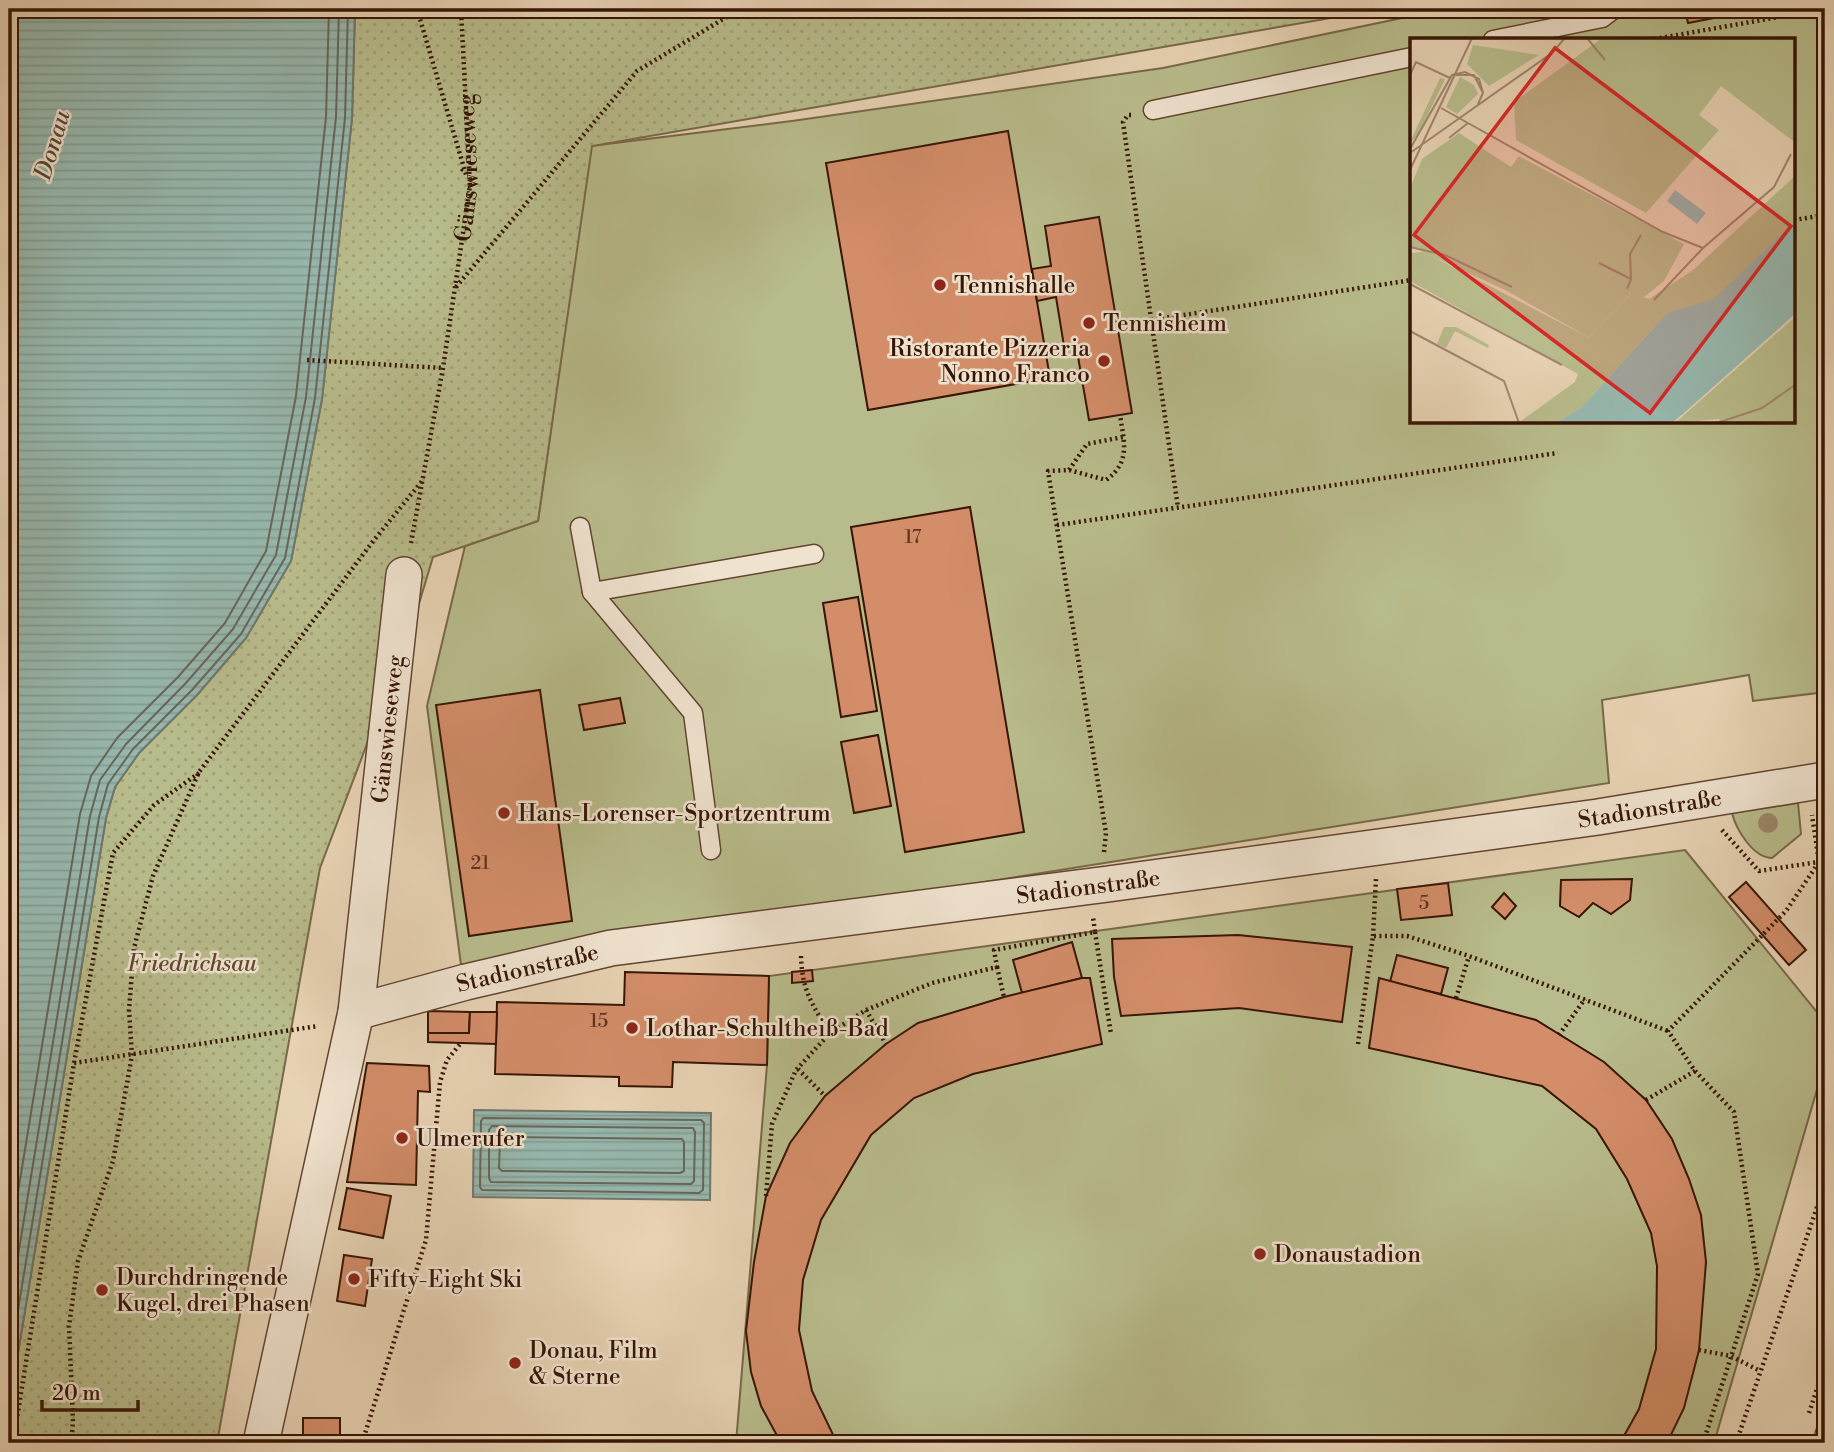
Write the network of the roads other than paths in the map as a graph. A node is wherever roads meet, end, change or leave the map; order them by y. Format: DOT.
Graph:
graph roads {
  1 [pos="1614,9"];
  2 [pos="1503,38"];
  3 [pos="1410,57"];
  4 [pos="1153,110"];
  5 [pos="580,527"];
  6 [pos="814,554"];
  7 [pos="404,575"];
  8 [pos="592,592"];
  9 [pos="1816,781"];
  10 [pos="711,850"];
  11 [pos="356,1012"];
  12 [pos="1825,1433"];
  13 [pos="261,1443"];
  14 [pos="1823,1443"];
  1 -- 2 [label="lane"];
  3 -- 4 [label="lane"];
  5 -- 8 [label="lane"];
  6 -- 8 [label="lane"];
  7 -- 11 [label="street, Gänswieseweg"];
  8 -- 10 [label="lane"];
  9 -- 11 [label="street, Stadionstraße"];
  11 -- 13 [label="street, Gänswieseweg"];
  12 -- 14 [label="lane"];
}
